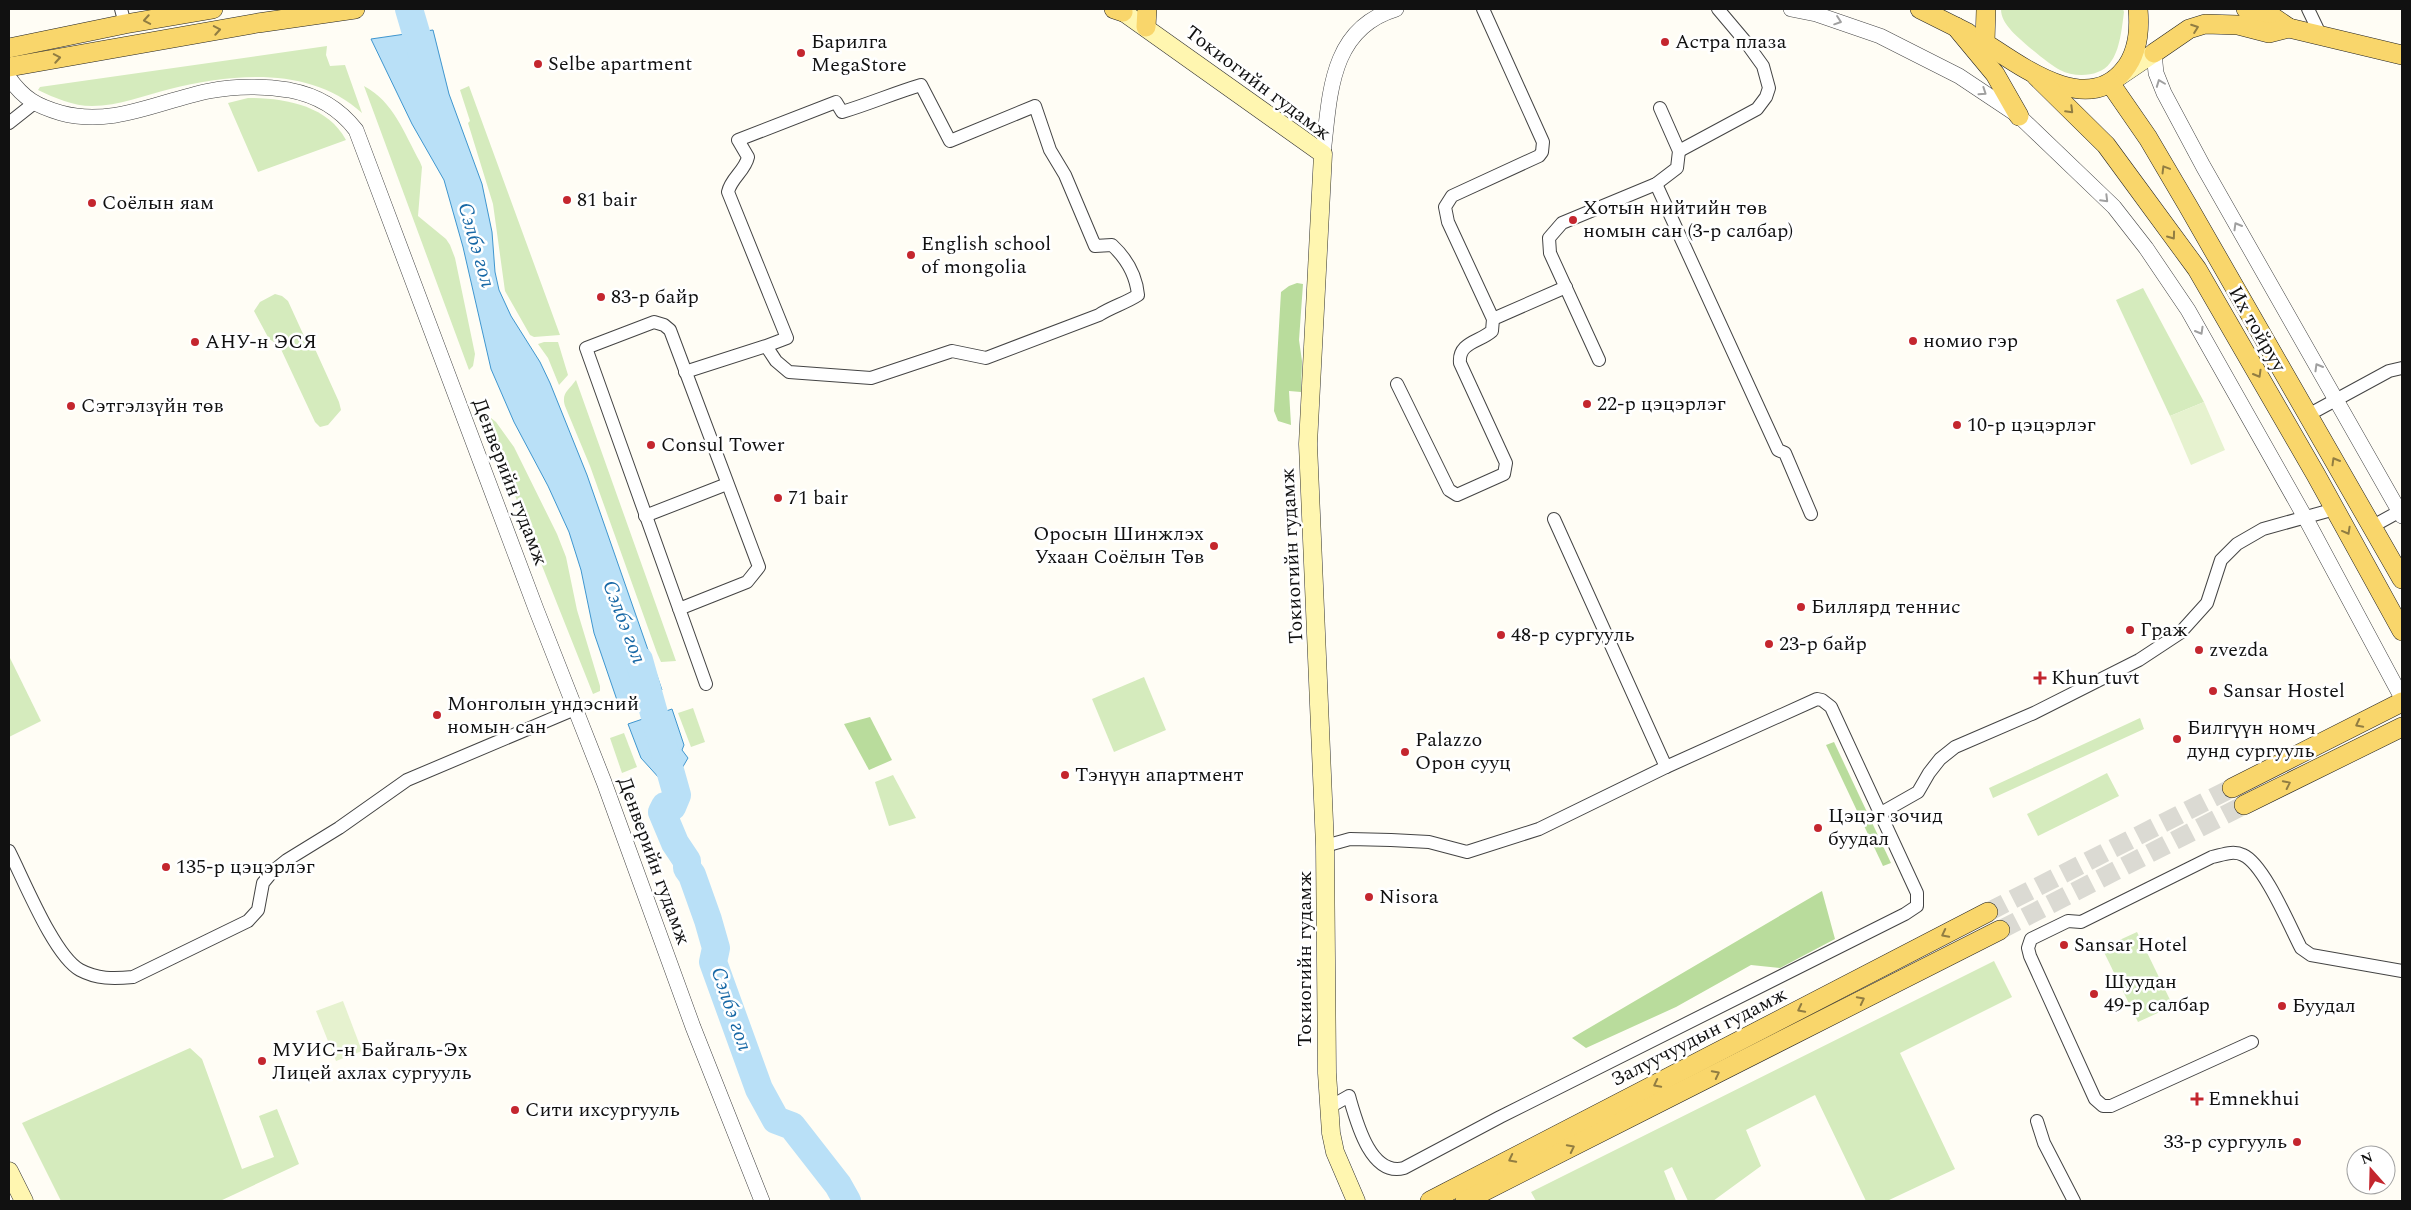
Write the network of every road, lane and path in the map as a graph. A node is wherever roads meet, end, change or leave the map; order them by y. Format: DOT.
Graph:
graph roads {
  1 [pos="213,9"];
  2 [pos="355,9"];
  3 [pos="1396,9"];
  4 [pos="1484,9"];
  5 [pos="1718,9"];
  6 [pos="1791,9"];
  7 [pos="1920,9"];
  8 [pos="1986,9"];
  9 [pos="2138,9"];
  10 [pos="2246,9"];
  11 [pos="2308,9"];
  12 [pos="1119,10"];
  13 [pos="123,16"];
  14 [pos="1146,18"];
  15 [pos="1956,27"];
  16 [pos="2288,28"];
  17 [pos="2321,36"];
  18 [pos="1986,43"];
  19 [pos="9,48"];
  20 [pos="2154,53"];
  21 [pos="2402,55"];
  22 [pos="9,67"];
  23 [pos="2036,76"];
  24 [pos="9,78"];
  25 [pos="2115,80"];
  26 [pos="33,104"];
  27 [pos="1660,108"];
  28 [pos="2019,116"];
  29 [pos="9,123"];
  30 [pos="1679,151"];
  31 [pos="1323,154"];
  32 [pos="1656,184"];
  33 [pos="1566,287"];
  34 [pos="1493,320"];
  35 [pos="766,346"];
  36 [pos="1599,360"];
  37 [pos="2402,368"];
  38 [pos="685,372"];
  39 [pos="1397,384"];
  40 [pos="2336,399"];
  41 [pos="2308,414"];
  42 [pos="727,484"];
  43 [pos="2335,509"];
  44 [pos="2401,512"];
  45 [pos="1811,514"];
  46 [pos="645,516"];
  47 [pos="1554,519"];
  48 [pos="2306,519"];
  49 [pos="2373,526"];
  50 [pos="2402,579"];
  51 [pos="679,609"];
  52 [pos="2402,631"];
  53 [pos="706,684"];
  54 [pos="2402,698"];
  55 [pos="2402,702"];
  56 [pos="575,709"];
  57 [pos="2402,727"];
  58 [pos="1666,767"];
  59 [pos="2232,788"];
  60 [pos="2244,805"];
  61 [pos="1881,813"];
  62 [pos="1325,846"];
  63 [pos="9,851"];
  64 [pos="1988,912"];
  65 [pos="2000,930"];
  66 [pos="2402,971"];
  67 [pos="2252,1042"];
  68 [pos="1328,1108"];
  69 [pos="2037,1121"];
  70 [pos="9,1171"];
  71 [pos="24,1201"];
  72 [pos="762,1201"];
  73 [pos="1356,1201"];
  74 [pos="1430,1201"];
  75 [pos="1465,1201"];
  76 [pos="2074,1201"];
  1 -- 13 [label="main road, one-way"];
  22 -- 2 [label="main road, one-way"];
  3 -- 31 [label="street"];
  4 -- 34 [label="street"];
  5 -- 30 [label="street"];
  6 -- 28 [label="street, one-way"];
  7 -- 15 [label="main road"];
  8 -- 18 [label="main road"];
  9 -- 25 [label="main road"];
  10 -- 16 [label="main road"];
  11 -- 17 [label="street"];
  12 -- 14 [label="main road, Токиогийн гудамж"];
  13 -- 19 [label="main road"];
  14 -- 31 [label="main road, Токиогийн гудамж"];
  15 -- 18 [label="main road"];
  15 -- 28 [label="main road"];
  16 -- 17 [label="main road"];
  20 -- 16 [label="main road, one-way"];
  17 -- 21 [label="main road"];
  18 -- 23 [label="main road"];
  20 -- 25 [label="main road"];
  40 -- 20 [label="street, one-way"];
  23 -- 25 [label="main road"];
  23 -- 43 [label="main road, Их тойруу, one-way"];
  24 -- 26 [label="street"];
  41 -- 25 [label="main road, Их тойруу, one-way"];
  26 -- 29 [label="street"];
  26 -- 56 [label="street, Денверийн гудамж"];
  27 -- 30 [label="street"];
  28 -- 48 [label="street, one-way"];
  30 -- 32 [label="street"];
  31 -- 62 [label="main road, Токиогийн гудамж"];
  32 -- 33 [label="street"];
  32 -- 45 [label="street"];
  33 -- 34 [label="street"];
  33 -- 36 [label="street"];
  34 -- 39 [label="street"];
  35 -- 35 [label="street"];
  35 -- 38 [label="street"];
  37 -- 40 [label="street"];
  38 -- 42 [label="street"];
  38 -- 46 [label="street"];
  40 -- 41 [label="street"];
  40 -- 44 [label="street"];
  49 -- 41 [label="main road, Их тойруу, one-way"];
  42 -- 46 [label="street"];
  42 -- 51 [label="street"];
  43 -- 48 [label="street"];
  43 -- 52 [label="main road, Их тойруу, one-way"];
  44 -- 49 [label="street"];
  46 -- 51 [label="street"];
  47 -- 58 [label="street"];
  48 -- 54 [label="street"];
  48 -- 61 [label="street"];
  49 -- 50 [label="main road, Их тойруу"];
  51 -- 53 [label="street"];
  55 -- 59 [label="main road, one-way"];
  56 -- 63 [label="street"];
  56 -- 72 [label="street, Денверийн гудамж"];
  60 -- 57 [label="main road, one-way"];
  58 -- 61 [label="street"];
  58 -- 62 [label="street"];
  61 -- 68 [label="street"];
  62 -- 68 [label="main road, Токиогийн гудамж"];
  64 -- 74 [label="main road, Залуучуудын гудамж, one-way"];
  75 -- 65 [label="main road, Залуучуудын гудамж, one-way"];
  66 -- 67 [label="street"];
  68 -- 73 [label="main road, Токиогийн гудамж"];
  69 -- 76 [label="street"];
  70 -- 71 [label="main road"];
}
